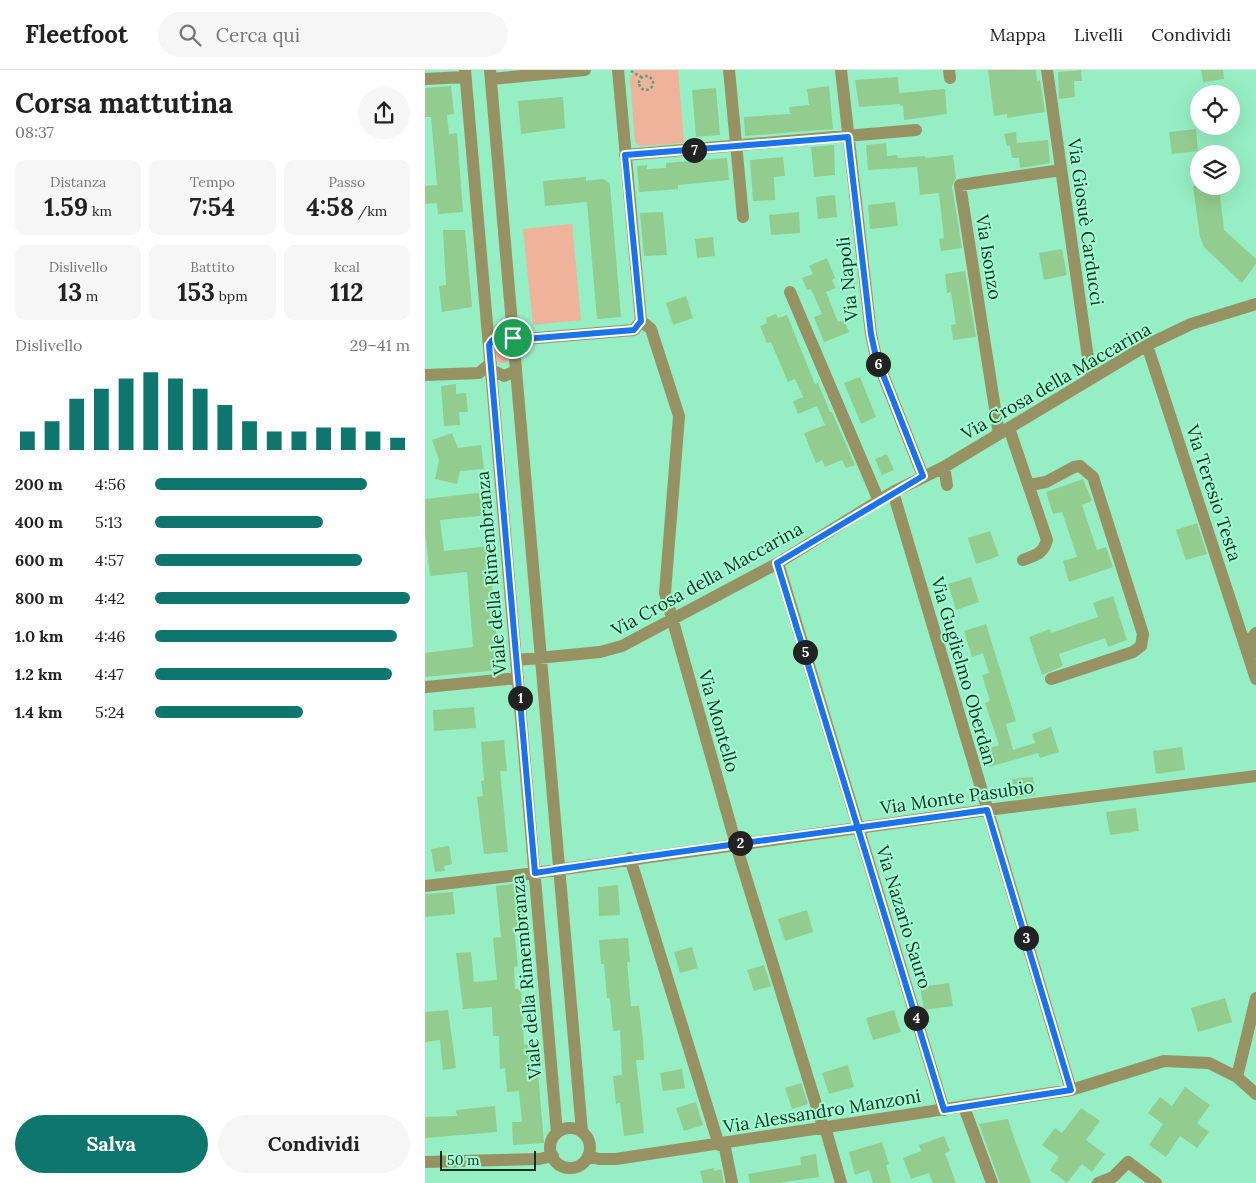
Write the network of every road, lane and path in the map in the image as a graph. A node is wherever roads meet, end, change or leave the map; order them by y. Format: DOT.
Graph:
graph roads {
  1 [pos="585,70"];
  2 [pos="618,70"];
  3 [pos="729,70"];
  4 [pos="841,70"];
  5 [pos="1047,70"];
  6 [pos="631,71"];
  7 [pos="465,73"];
  8 [pos="491,74"];
  9 [pos="641,77"];
  10 [pos="425,79"];
  11 [pos="916,130"];
  12 [pos="848,137"];
  13 [pos="736,147"];
  14 [pos="625,155"];
  15 [pos="1061,170"];
  16 [pos="743,217"];
  17 [pos="790,292"];
  18 [pos="1256,304"];
  19 [pos="641,321"];
  20 [pos="513,339"];
  21 [pos="489,345"];
  22 [pos="1147,345"];
  23 [pos="491,367"];
  24 [pos="516,371"];
  25 [pos="425,375"];
  26 [pos="1091,379"];
  27 [pos="1004,431"];
  28 [pos="943,467"];
  29 [pos="923,476"];
  30 [pos="947,485"];
  31 [pos="1030,485"];
  32 [pos="893,492"];
  33 [pos="879,501"];
  34 [pos="1023,560"];
  35 [pos="777,563"];
  36 [pos="672,621"];
  37 [pos="1256,633"];
  38 [pos="541,657"];
  39 [pos="1256,657"];
  40 [pos="517,660"];
  41 [pos="518,678"];
  42 [pos="1051,679"];
  43 [pos="1256,679"];
  44 [pos="426,687"];
  45 [pos="1256,776"];
  46 [pos="987,810"];
  47 [pos="859,828"];
  48 [pos="736,844"];
  49 [pos="630,858"];
  50 [pos="559,870"];
  51 [pos="535,873"];
  52 [pos="425,886"];
  53 [pos="1256,998"];
  54 [pos="1237,1078"];
  55 [pos="1071,1090"];
  56 [pos="1256,1094"];
  57 [pos="963,1107"];
  58 [pos="944,1110"];
  59 [pos="824,1127"];
  60 [pos="582,1132"];
  61 [pos="557,1133"];
  62 [pos="721,1144"];
  63 [pos="553,1156"];
  64 [pos="588,1156"];
  65 [pos="425,1162"];
  66 [pos="1114,1180"];
  67 [pos="732,1183"];
  68 [pos="841,1183"];
  69 [pos="992,1183"];
  70 [pos="1098,1183"];
  71 [pos="1156,1183"];
  1 -- 8 [label="street"];
  2 -- 14 [label="street, Via Montello"];
  3 -- 13 [label="street"];
  4 -- 12 [label="street, Via Napoli"];
  5 -- 15 [label="street, Via Giosuè Carducci"];
  6 -- 9 [label="path"];
  7 -- 10 [label="street"];
  7 -- 21 [label="street, Viale della Rimembranza"];
  8 -- 20 [label="street"];
  9 -- 9 [label="path"];
  11 -- 12 [label="street"];
  12 -- 13 [label="street"];
  12 -- 29 [label="street, Via Napoli"];
  13 -- 14 [label="street"];
  13 -- 16 [label="street"];
  14 -- 19 [label="street, Via Montello"];
  15 -- 26 [label="street, Via Giosuè Carducci"];
  15 -- 27 [label="street, Via Isonzo"];
  17 -- 33 [label="street"];
  18 -- 22 [label="street, Via Crosa della Maccarina"];
  19 -- 20 [label="street"];
  19 -- 36 [label="street, Via Montello"];
  20 -- 21 [label="street"];
  20 -- 24 [label="street"];
  21 -- 23 [label="street, Viale della Rimembranza"];
  22 -- 26 [label="street, Via Crosa della Maccarina"];
  22 -- 43 [label="street, Via Teresio Testa"];
  23 -- 24 [label="street"];
  23 -- 25 [label="street"];
  23 -- 40 [label="street, Viale della Rimembranza"];
  24 -- 38 [label="street"];
  26 -- 27 [label="street, Via Crosa della Maccarina"];
  27 -- 28 [label="street, Via Crosa della Maccarina"];
  27 -- 31 [label="street"];
  28 -- 29 [label="street, Via Crosa della Maccarina"];
  28 -- 30 [label="street"];
  29 -- 32 [label="street, Via Crosa della Maccarina"];
  31 -- 34 [label="street"];
  31 -- 42 [label="street"];
  32 -- 33 [label="street, Via Crosa della Maccarina"];
  32 -- 46 [label="street, Via Guglielmo Oberdan"];
  33 -- 35 [label="street, Via Crosa della Maccarina"];
  35 -- 36 [label="street, Via Crosa della Maccarina"];
  35 -- 47 [label="street, Via Nazario Sauro"];
  36 -- 38 [label="street, Via Crosa della Maccarina"];
  36 -- 48 [label="street, Via Montello"];
  37 -- 39 [label="street"];
  38 -- 40 [label="street, Via Crosa della Maccarina"];
  38 -- 50 [label="street"];
  40 -- 41 [label="street, Viale della Rimembranza"];
  41 -- 44 [label="street"];
  41 -- 51 [label="street, Viale della Rimembranza"];
  45 -- 46 [label="street, Via Monte Pasubio"];
  46 -- 47 [label="street, Via Monte Pasubio"];
  46 -- 55 [label="street, Via Guglielmo Oberdan"];
  47 -- 48 [label="street, Via Monte Pasubio"];
  47 -- 58 [label="street, Via Nazario Sauro"];
  48 -- 49 [label="street, Via Monte Pasubio"];
  48 -- 59 [label="street, Via Montello"];
  49 -- 50 [label="street, Via Monte Pasubio"];
  49 -- 62 [label="street"];
  50 -- 51 [label="street, Via Monte Pasubio"];
  50 -- 60 [label="street"];
  51 -- 52 [label="street, Via Monte Pasubio"];
  51 -- 61 [label="street, Viale della Rimembranza"];
  53 -- 54 [label="street"];
  54 -- 55 [label="street, Via Alessandro Manzoni"];
  54 -- 56 [label="street, Via Alessandro Manzoni"];
  55 -- 57 [label="street, Via Alessandro Manzoni"];
  57 -- 58 [label="street, Via Alessandro Manzoni"];
  57 -- 69 [label="street"];
  58 -- 59 [label="street, Via Alessandro Manzoni"];
  59 -- 62 [label="street, Via Alessandro Manzoni"];
  59 -- 68 [label="street, Via Montello"];
  60 -- 61 [label="street"];
  60 -- 64 [label="street"];
  61 -- 63 [label="street"];
  62 -- 64 [label="street, Via Alessandro Manzoni"];
  62 -- 67 [label="street"];
  63 -- 64 [label="street"];
  63 -- 65 [label="street"];
  66 -- 70 [label="street"];
  66 -- 71 [label="street"];
}
